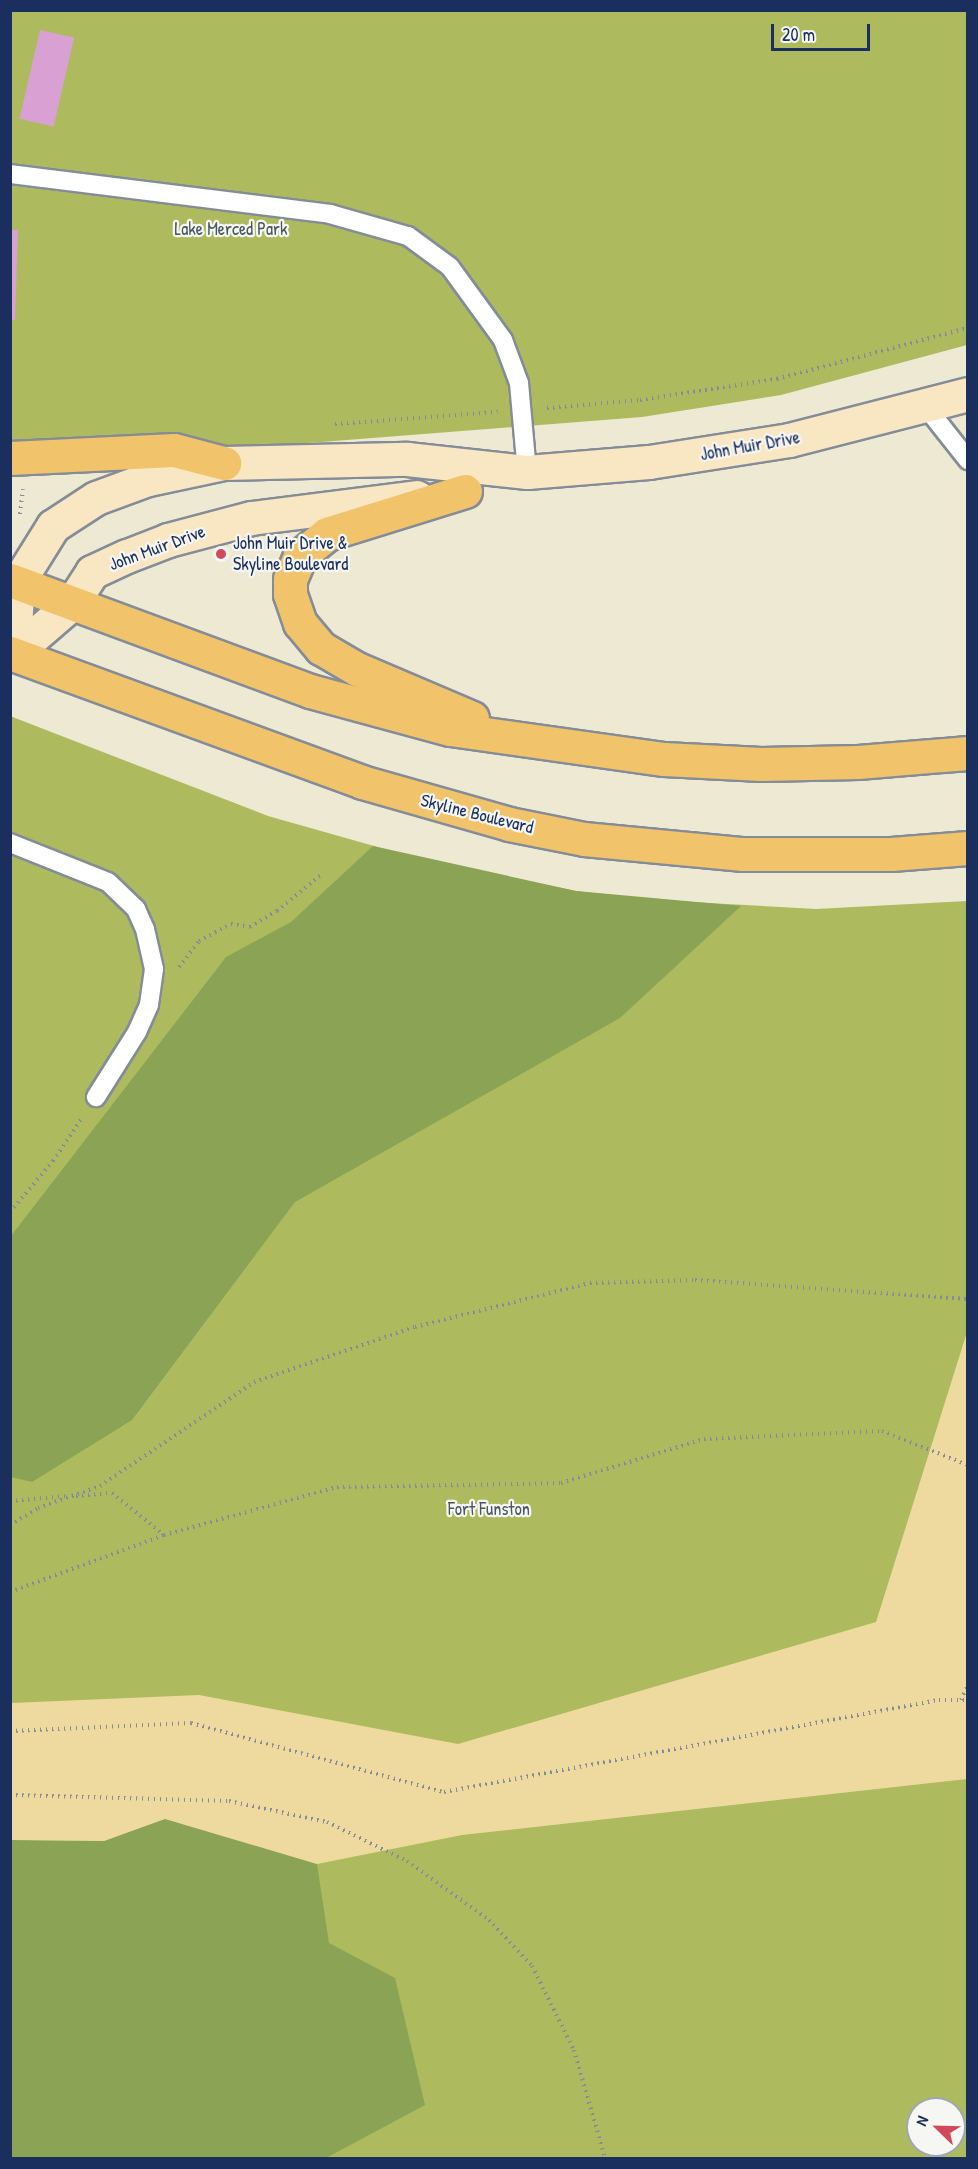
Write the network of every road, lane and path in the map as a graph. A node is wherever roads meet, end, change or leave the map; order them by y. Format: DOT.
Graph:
graph roads {
  1 [pos="10,174"];
  2 [pos="968,394"];
  3 [pos="926,407"];
  4 [pos="10,459"];
  5 [pos="968,459"];
  6 [pos="224,463"];
  7 [pos="527,472"];
  8 [pos="465,491"];
  9 [pos="14,581"];
  10 [pos="72,603"];
  11 [pos="11,655"];
  12 [pos="523,741"];
  13 [pos="968,753"];
  14 [pos="10,843"];
  15 [pos="968,848"];
  16 [pos="323,873"];
  17 [pos="149,1005"];
  18 [pos="96,1097"];
  19 [pos="10,1212"];
  20 [pos="968,1299"];
  21 [pos="968,1465"];
  22 [pos="71,1496"];
  23 [pos="10,1501"];
  24 [pos="10,1525"];
  25 [pos="164,1535"];
  26 [pos="10,1592"];
  27 [pos="968,1685"];
  28 [pos="961,1700"];
  29 [pos="968,1700"];
  30 [pos="10,1731"];
  31 [pos="10,1795"];
  32 [pos="605,2158"];
  1 -- 7 [label="lane"];
  2 -- 3 [label="street, John Muir Drive"];
  3 -- 5 [label="lane"];
  3 -- 7 [label="street, John Muir Drive"];
  4 -- 6 [label="main road"];
  6 -- 7 [label="street, John Muir Drive"];
  6 -- 9 [label="street, John Muir Drive"];
  7 -- 8 [label="street, John Muir Drive"];
  8 -- 10 [label="street, John Muir Drive"];
  8 -- 12 [label="main road"];
  9 -- 10 [label="main road"];
  9 -- 11 [label="street, John Muir Drive"];
  10 -- 11 [label="street, John Muir Drive"];
  10 -- 12 [label="main road"];
  11 -- 15 [label="main road, Skyline Boulevard"];
  12 -- 13 [label="main road"];
  14 -- 17 [label="lane"];
  16 -- 17 [label="path"];
  17 -- 18 [label="lane"];
  18 -- 19 [label="path"];
  20 -- 22 [label="path"];
  21 -- 25 [label="path"];
  22 -- 23 [label="path"];
  22 -- 24 [label="path"];
  22 -- 25 [label="path"];
  25 -- 26 [label="path"];
  27 -- 28 [label="path"];
  28 -- 29 [label="path"];
  28 -- 30 [label="path"];
  31 -- 32 [label="path"];
}
